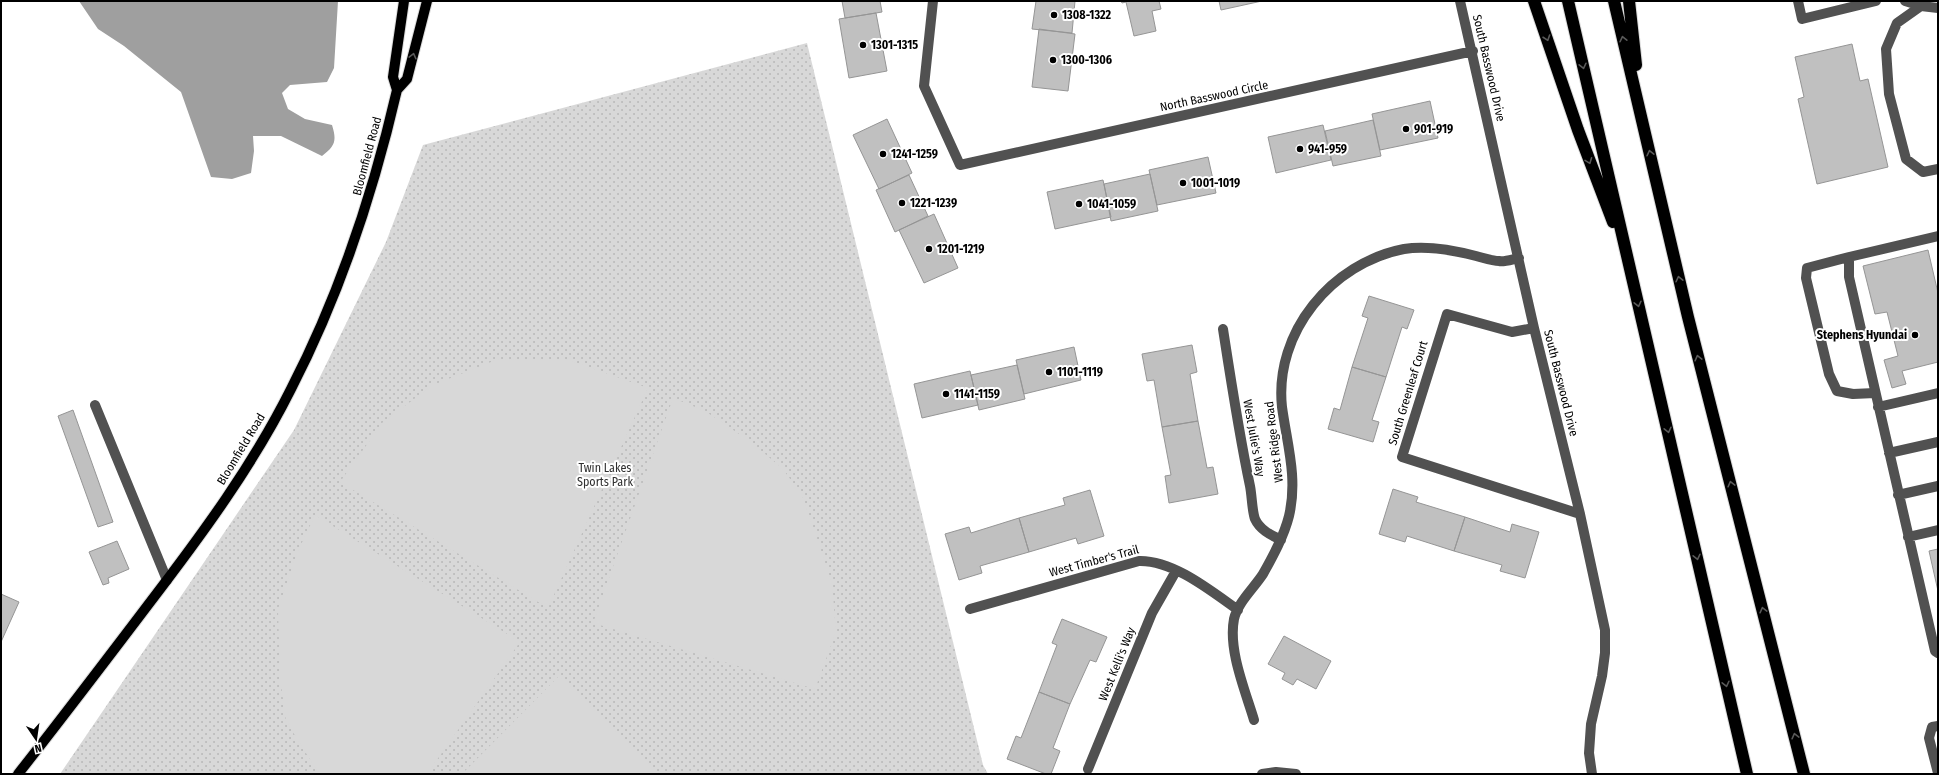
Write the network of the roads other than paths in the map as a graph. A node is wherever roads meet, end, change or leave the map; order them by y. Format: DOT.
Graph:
graph roads {
  1 [pos="404,1"];
  2 [pos="427,1"];
  3 [pos="933,1"];
  4 [pos="1460,1"];
  5 [pos="1534,1"];
  6 [pos="1568,1"];
  7 [pos="1614,1"];
  8 [pos="1629,1"];
  9 [pos="1798,1"];
  10 [pos="1876,1"];
  11 [pos="1905,1"];
  12 [pos="1924,3"];
  13 [pos="1938,8"];
  14 [pos="1473,52"];
  15 [pos="397,90"];
  16 [pos="1642,118"];
  17 [pos="1938,169"];
  18 [pos="1938,236"];
  19 [pos="1849,257"];
  20 [pos="1519,258"];
  21 [pos="1629,266"];
  22 [pos="1534,328"];
  23 [pos="1222,329"];
  24 [pos="1875,393"];
  25 [pos="1938,393"];
  26 [pos="95,405"];
  27 [pos="1878,407"];
  28 [pos="1938,442"];
  29 [pos="1889,453"];
  30 [pos="1938,486"];
  31 [pos="1898,495"];
  32 [pos="1580,514"];
  33 [pos="1938,530"];
  34 [pos="1908,537"];
  35 [pos="1281,540"];
  36 [pos="1176,571"];
  37 [pos="167,580"];
  38 [pos="970,609"];
  39 [pos="1238,610"];
  40 [pos="1938,653"];
  41 [pos="1254,720"];
  42 [pos="1938,726"];
  43 [pos="1088,769"];
  44 [pos="1938,773"];
  45 [pos="18,774"];
  46 [pos="1262,774"];
  47 [pos="1296,774"];
  48 [pos="1592,774"];
  49 [pos="1747,774"];
  50 [pos="1804,774"];
  1 -- 15 [label="main road, Bloomfield Road"];
  15 -- 2 [label="main road, Bloomfield Road, one-way"];
  3 -- 14 [label="street, North Basswood Circle"];
  4 -- 14 [label="street, South Basswood Drive"];
  5 -- 21 [label="highway, one-way"];
  6 -- 21 [label="highway, one-way"];
  16 -- 7 [label="highway, one-way"];
  8 -- 16 [label="highway"];
  9 -- 10 [label="street"];
  11 -- 12 [label="street"];
  12 -- 13 [label="street"];
  12 -- 17 [label="street"];
  14 -- 20 [label="street, South Basswood Drive"];
  15 -- 37 [label="main road, Bloomfield Road"];
  50 -- 16 [label="highway, one-way"];
  18 -- 19 [label="street"];
  19 -- 24 [label="street"];
  19 -- 24 [label="street"];
  20 -- 22 [label="street, South Basswood Drive"];
  20 -- 35 [label="street, West Ridge Road"];
  21 -- 49 [label="highway, one-way"];
  22 -- 32 [label="street, South Basswood Drive"];
  22 -- 32 [label="street, South Greenleaf Court"];
  23 -- 35 [label="street, West Julie's Way"];
  24 -- 27 [label="street"];
  25 -- 27 [label="street"];
  26 -- 37 [label="street"];
  27 -- 29 [label="street"];
  28 -- 29 [label="street"];
  29 -- 31 [label="street"];
  30 -- 31 [label="street"];
  31 -- 34 [label="street"];
  32 -- 48 [label="street, South Basswood Drive"];
  33 -- 34 [label="street"];
  34 -- 40 [label="street"];
  35 -- 39 [label="street, West Ridge Road"];
  36 -- 38 [label="street, West Timber's Trail"];
  36 -- 39 [label="street, West Timber's Trail"];
  36 -- 43 [label="street, West Kelli's Way"];
  37 -- 45 [label="main road, Bloomfield Road"];
  39 -- 41 [label="street, West Ridge Road"];
  42 -- 44 [label="street"];
  46 -- 47 [label="street"];
}
